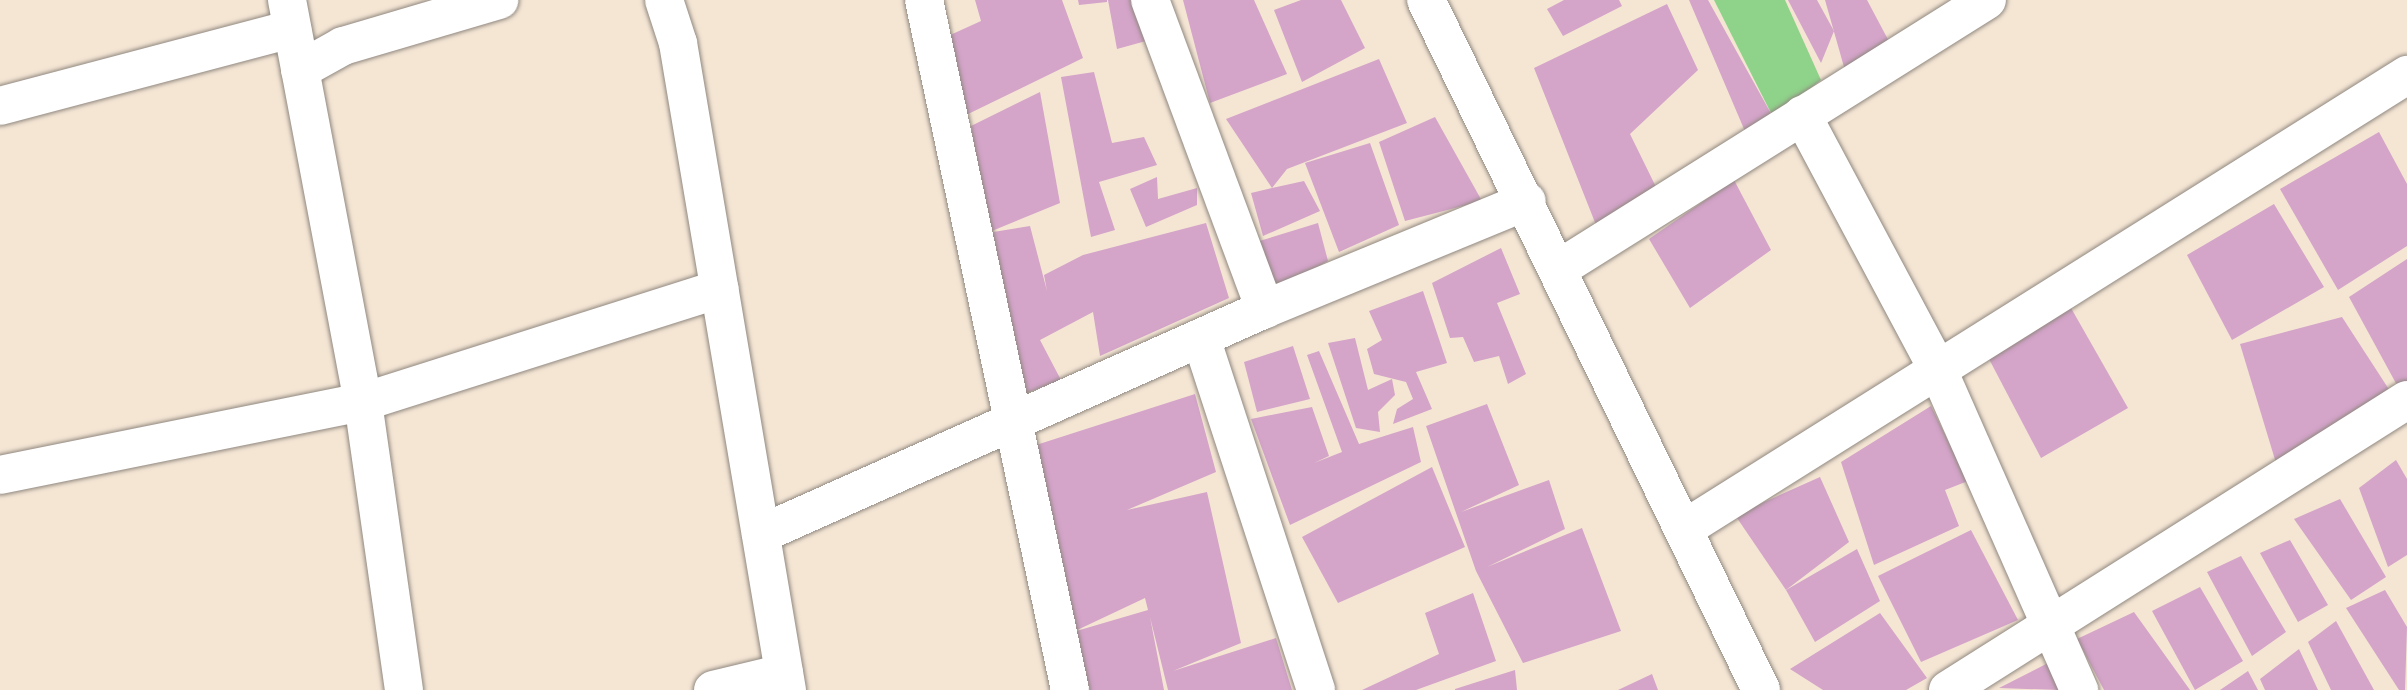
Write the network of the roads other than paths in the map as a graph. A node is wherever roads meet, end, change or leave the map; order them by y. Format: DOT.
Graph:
graph roads {
  1 [pos="499,0"];
  2 [pos="664,0"];
  3 [pos="924,0"];
  4 [pos="1150,0"];
  5 [pos="1426,0"];
  6 [pos="1987,0"];
  7 [pos="289,14"];
  8 [pos="300,70"];
  9 [pos="2407,75"];
  10 [pos="0,106"];
  11 [pos="1802,115"];
  12 [pos="1527,201"];
  13 [pos="1560,268"];
  14 [pos="720,289"];
  15 [pos="1265,309"];
  16 [pos="1201,338"];
  17 [pos="1938,370"];
  18 [pos="2407,400"];
  19 [pos="363,402"];
  20 [pos="1013,421"];
  21 [pos="0,475"];
  22 [pos="1684,529"];
  23 [pos="761,534"];
  24 [pos="2048,627"];
  25 [pos="786,681"];
  26 [pos="404,690"];
  27 [pos="713,690"];
  28 [pos="1070,690"];
  29 [pos="1316,690"];
  30 [pos="1761,690"];
  31 [pos="1948,690"];
  32 [pos="2079,690"];
  1 -- 8 [label="street"];
  2 -- 14 [label="street"];
  3 -- 20 [label="street"];
  4 -- 15 [label="street"];
  5 -- 12 [label="street"];
  6 -- 11 [label="street"];
  7 -- 8 [label="street"];
  7 -- 10 [label="street"];
  8 -- 19 [label="street"];
  9 -- 17 [label="street"];
  11 -- 13 [label="street"];
  11 -- 17 [label="street"];
  12 -- 13 [label="street"];
  12 -- 15 [label="street"];
  13 -- 22 [label="street"];
  14 -- 19 [label="street"];
  14 -- 23 [label="street"];
  15 -- 16 [label="street"];
  16 -- 20 [label="street"];
  16 -- 29 [label="street"];
  17 -- 22 [label="street"];
  17 -- 24 [label="street"];
  18 -- 24 [label="street"];
  19 -- 21 [label="street"];
  19 -- 26 [label="street"];
  20 -- 23 [label="street"];
  20 -- 28 [label="street"];
  22 -- 30 [label="street"];
  23 -- 25 [label="street"];
  24 -- 31 [label="street"];
  24 -- 32 [label="street"];
  25 -- 27 [label="street"];
}
